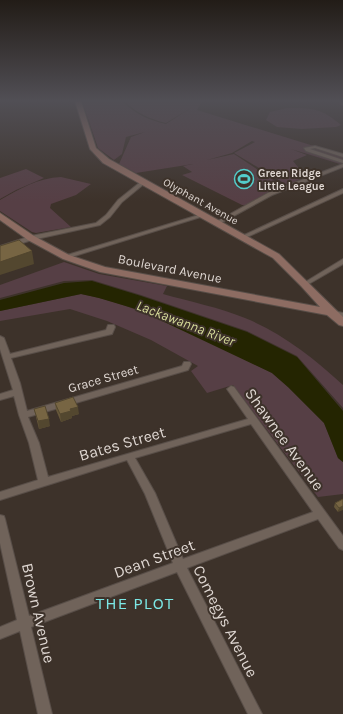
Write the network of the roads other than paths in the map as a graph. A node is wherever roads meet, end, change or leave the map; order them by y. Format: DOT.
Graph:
graph roads {
  1 [pos="88,134"];
  2 [pos="343,156"];
  3 [pos="343,162"];
  4 [pos="343,165"];
  5 [pos="144,182"];
  6 [pos="343,191"];
  7 [pos="204,215"];
  8 [pos="0,216"];
  9 [pos="217,222"];
  10 [pos="243,237"];
  11 [pos="30,238"];
  12 [pos="0,248"];
  13 [pos="66,257"];
  14 [pos="343,261"];
  15 [pos="305,284"];
  16 [pos="330,312"];
  17 [pos="343,315"];
  18 [pos="343,323"];
  19 [pos="111,327"];
  20 [pos="0,338"];
  21 [pos="7,357"];
  22 [pos="187,364"];
  23 [pos="231,389"];
  24 [pos="18,392"];
  25 [pos="0,397"];
  26 [pos="23,415"];
  27 [pos="254,420"];
  28 [pos="129,456"];
  29 [pos="44,482"];
  30 [pos="0,496"];
  31 [pos="320,514"];
  32 [pos="0,519"];
  33 [pos="343,545"];
  34 [pos="180,565"];
  35 [pos="24,623"];
  36 [pos="0,633"];
  37 [pos="45,714"];
  38 [pos="255,714"];
  1 -- 5 [label="street, Olyphant Avenue"];
  2 -- 3 [label="street"];
  4 -- 9 [label="street"];
  5 -- 7 [label="street, Olyphant Avenue"];
  5 -- 11 [label="street"];
  6 -- 10 [label="street"];
  7 -- 9 [label="street, Olyphant Avenue"];
  7 -- 13 [label="street"];
  8 -- 11 [label="street, Boulevard Avenue"];
  9 -- 10 [label="street, Olyphant Avenue"];
  10 -- 15 [label="street, Olyphant Avenue"];
  11 -- 12 [label="street"];
  11 -- 13 [label="street, Boulevard Avenue"];
  13 -- 16 [label="street, Boulevard Avenue"];
  14 -- 15 [label="street"];
  15 -- 16 [label="street, Olyphant Avenue"];
  16 -- 17 [label="street"];
  16 -- 18 [label="street, Boulevard Avenue"];
  19 -- 21 [label="street"];
  20 -- 21 [label="street"];
  21 -- 24 [label="street"];
  22 -- 26 [label="street, Grace Street"];
  23 -- 27 [label="street, Shawnee Avenue"];
  24 -- 25 [label="street"];
  24 -- 26 [label="street"];
  26 -- 29 [label="street"];
  27 -- 28 [label="street, Bates Street"];
  27 -- 31 [label="street, Shawnee Avenue"];
  28 -- 29 [label="street, Bates Street"];
  28 -- 34 [label="street, Comegys Avenue"];
  29 -- 30 [label="street, Bates Street"];
  31 -- 33 [label="street, Shawnee Avenue"];
  31 -- 34 [label="street, Dean Street"];
  32 -- 35 [label="street, Brown Avenue"];
  34 -- 35 [label="street, Dean Street"];
  34 -- 38 [label="street, Comegys Avenue"];
  35 -- 36 [label="street, Dean Street"];
  35 -- 37 [label="street, Brown Avenue"];
}
